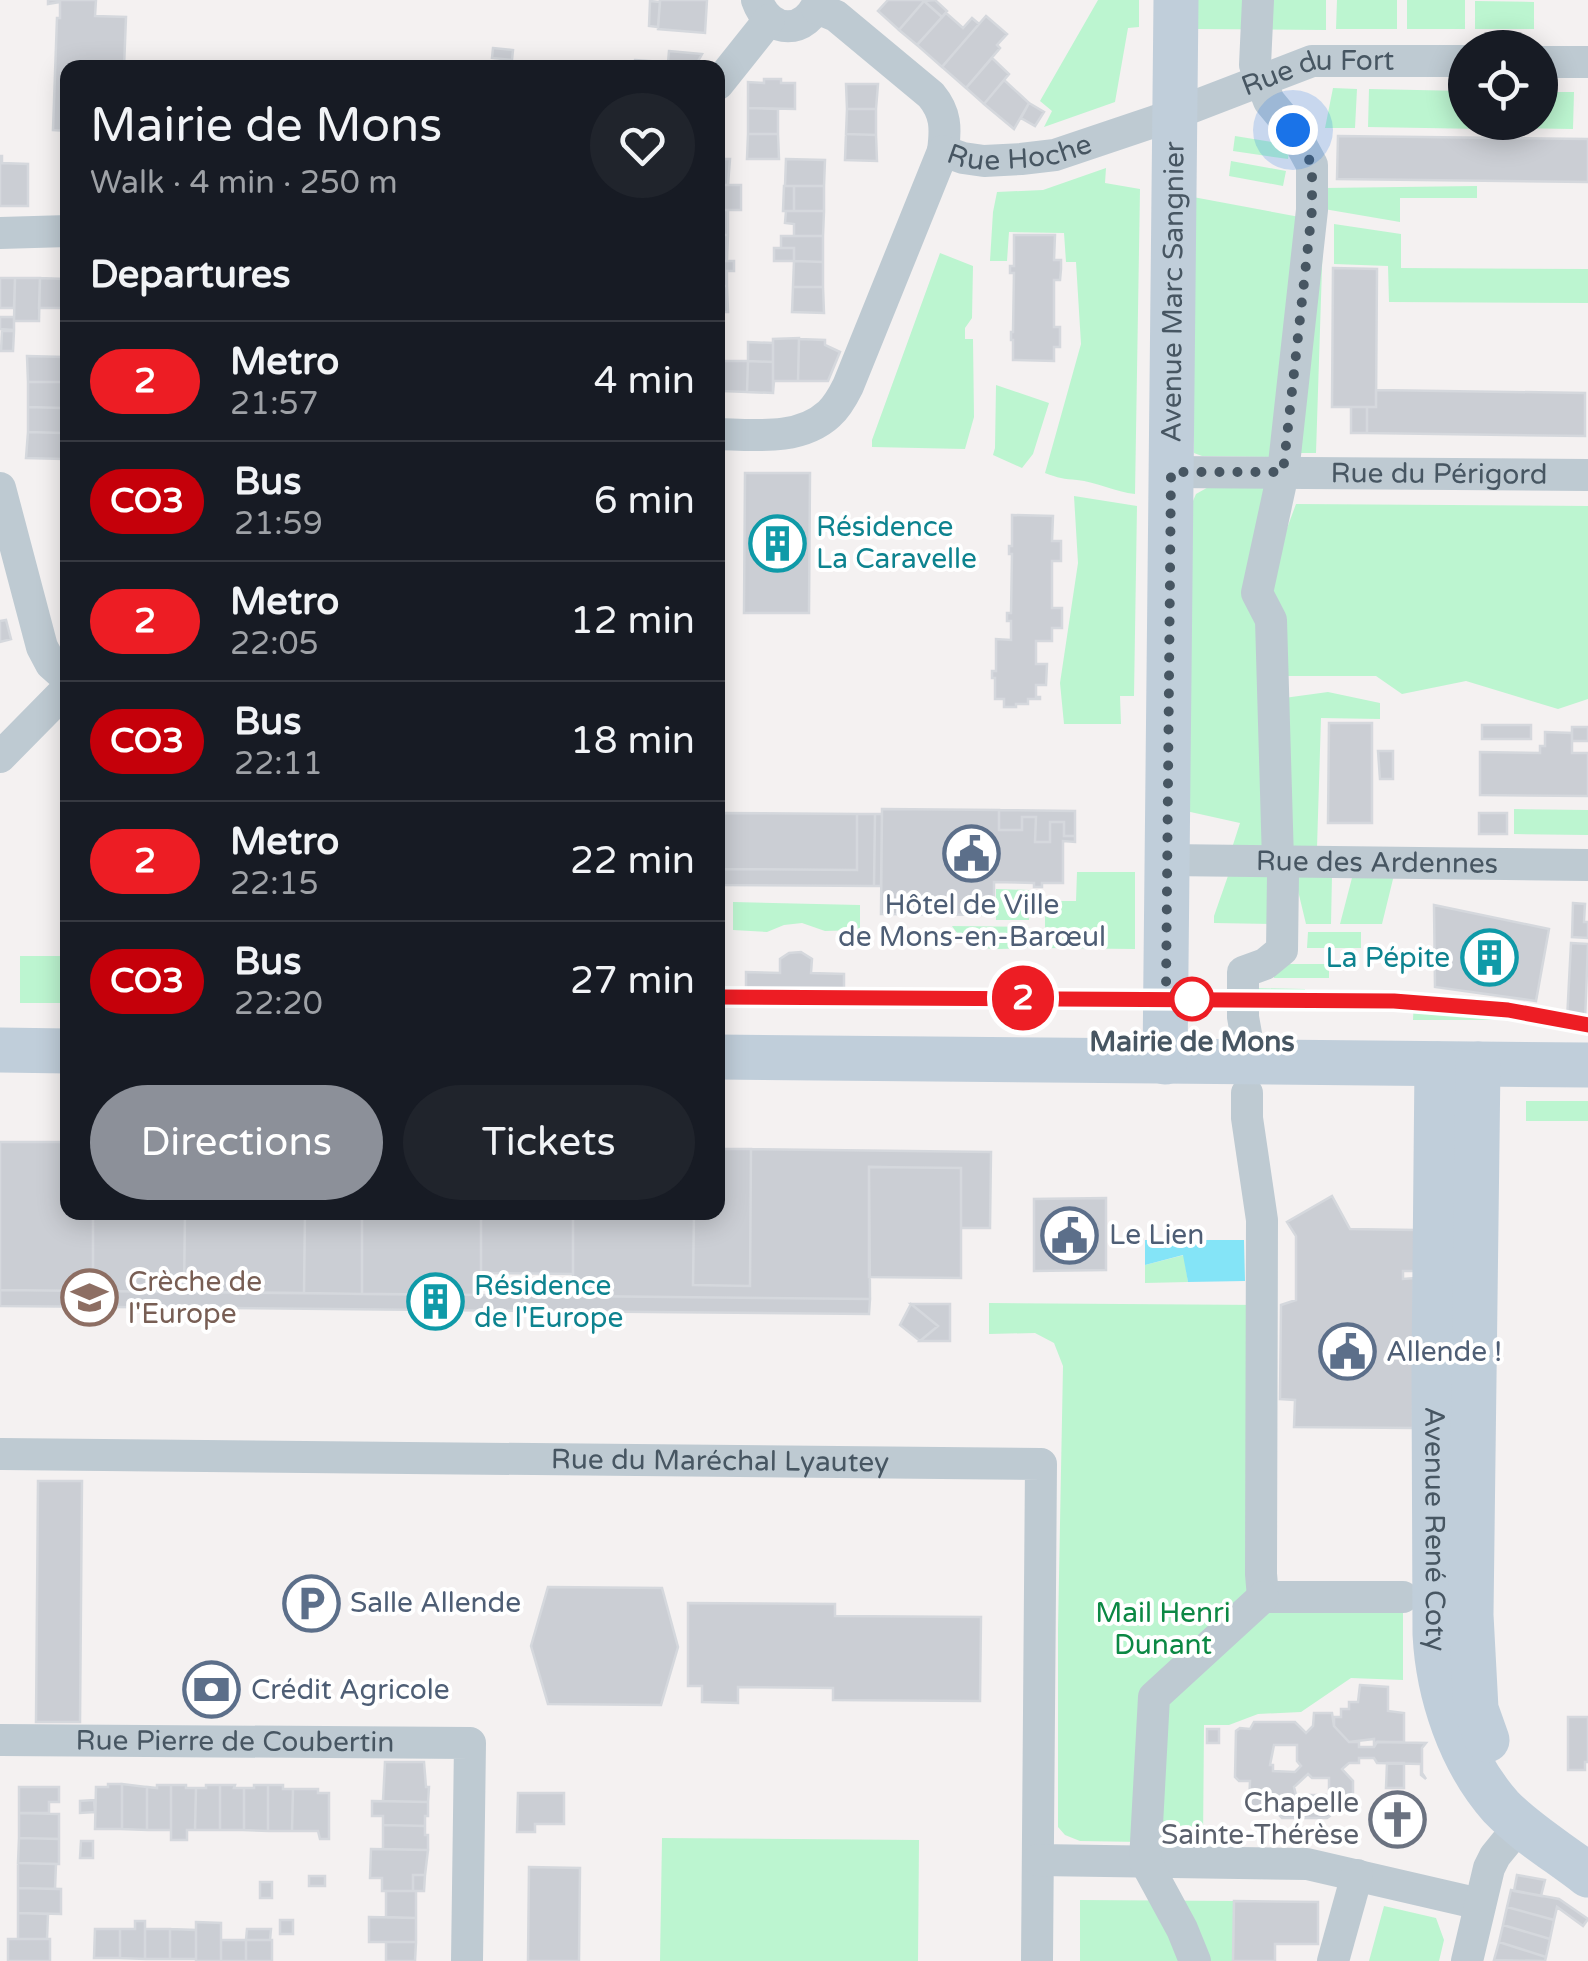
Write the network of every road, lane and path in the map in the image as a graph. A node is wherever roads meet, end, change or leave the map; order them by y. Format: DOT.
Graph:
graph roads {
  1 [pos="1176,0"];
  2 [pos="1258,0"];
  3 [pos="818,4"];
  4 [pos="763,10"];
  5 [pos="1448,61"];
  6 [pos="1558,62"];
  7 [pos="1588,62"];
  8 [pos="725,72"];
  9 [pos="1262,79"];
  10 [pos="1175,112"];
  11 [pos="943,150"];
  12 [pos="60,231"];
  13 [pos="0,233"];
  14 [pos="725,434"];
  15 [pos="1171,472"];
  16 [pos="1283,472"];
  17 [pos="1588,474"];
  18 [pos="0,488"];
  19 [pos="60,672"];
  20 [pos="60,696"];
  21 [pos="0,757"];
  22 [pos="1167,860"];
  23 [pos="1278,861"];
  24 [pos="1588,865"];
  25 [pos="1248,1045"];
  26 [pos="0,1050"];
  27 [pos="60,1051"];
  28 [pos="725,1057"];
  29 [pos="1165,1062"];
  30 [pos="1457,1064"];
  31 [pos="1588,1065"];
  32 [pos="1247,1093"];
  33 [pos="1,1454"];
  34 [pos="1263,1597"];
  35 [pos="1403,1597"];
  36 [pos="0,1740"];
  37 [pos="1521,1824"];
  38 [pos="1588,1842"];
  39 [pos="1038,1860"];
  40 [pos="1145,1861"];
  41 [pos="1357,1875"];
  42 [pos="1588,1875"];
  43 [pos="1480,1904"];
  44 [pos="467,1961"];
  45 [pos="1037,1961"];
  46 [pos="1195,1961"];
  47 [pos="1333,1961"];
  48 [pos="1467,1961"];
  1 -- 10 [label="main road, Avenue Marc Sangnier"];
  2 -- 9 [label="street"];
  3 -- 4 [label="street"];
  3 -- 11 [label="street, Rue Hoche"];
  4 -- 8 [label="street"];
  5 -- 9 [label="street, Rue du Fort"];
  6 -- 7 [label="street"];
  9 -- 10 [label="street, Rue du Fort"];
  9 -- 16 [label="street"];
  10 -- 11 [label="street, Rue Hoche"];
  10 -- 15 [label="main road, Avenue Marc Sangnier"];
  11 -- 14 [label="street"];
  12 -- 13 [label="street"];
  15 -- 16 [label="street, Rue du Périgord"];
  15 -- 22 [label="main road, Avenue Marc Sangnier"];
  16 -- 17 [label="street, Rue du Périgord"];
  16 -- 23 [label="street"];
  18 -- 19 [label="street"];
  20 -- 21 [label="street"];
  22 -- 23 [label="street, Rue des Ardennes"];
  22 -- 29 [label="main road, Avenue Marc Sangnier"];
  23 -- 24 [label="street, Rue des Ardennes"];
  23 -- 25 [label="street"];
  26 -- 27 [label="main road"];
  28 -- 29 [label="main road"];
  29 -- 30 [label="main road"];
  30 -- 31 [label="main road"];
  30 -- 37 [label="main road, Avenue René Coty"];
  30 -- 38 [label="main road, Avenue René Coty"];
  32 -- 34 [label="street"];
  33 -- 39 [label="street, Rue du Maréchal Lyautey"];
  34 -- 35 [label="street"];
  34 -- 40 [label="street"];
  36 -- 44 [label="street, Rue Pierre de Coubertin"];
  37 -- 42 [label="main road, Avenue René Coty"];
  37 -- 43 [label="street"];
  39 -- 40 [label="street"];
  39 -- 45 [label="street"];
  40 -- 41 [label="street"];
  40 -- 46 [label="street"];
  41 -- 43 [label="street"];
  41 -- 47 [label="street"];
  43 -- 48 [label="street"];
}
